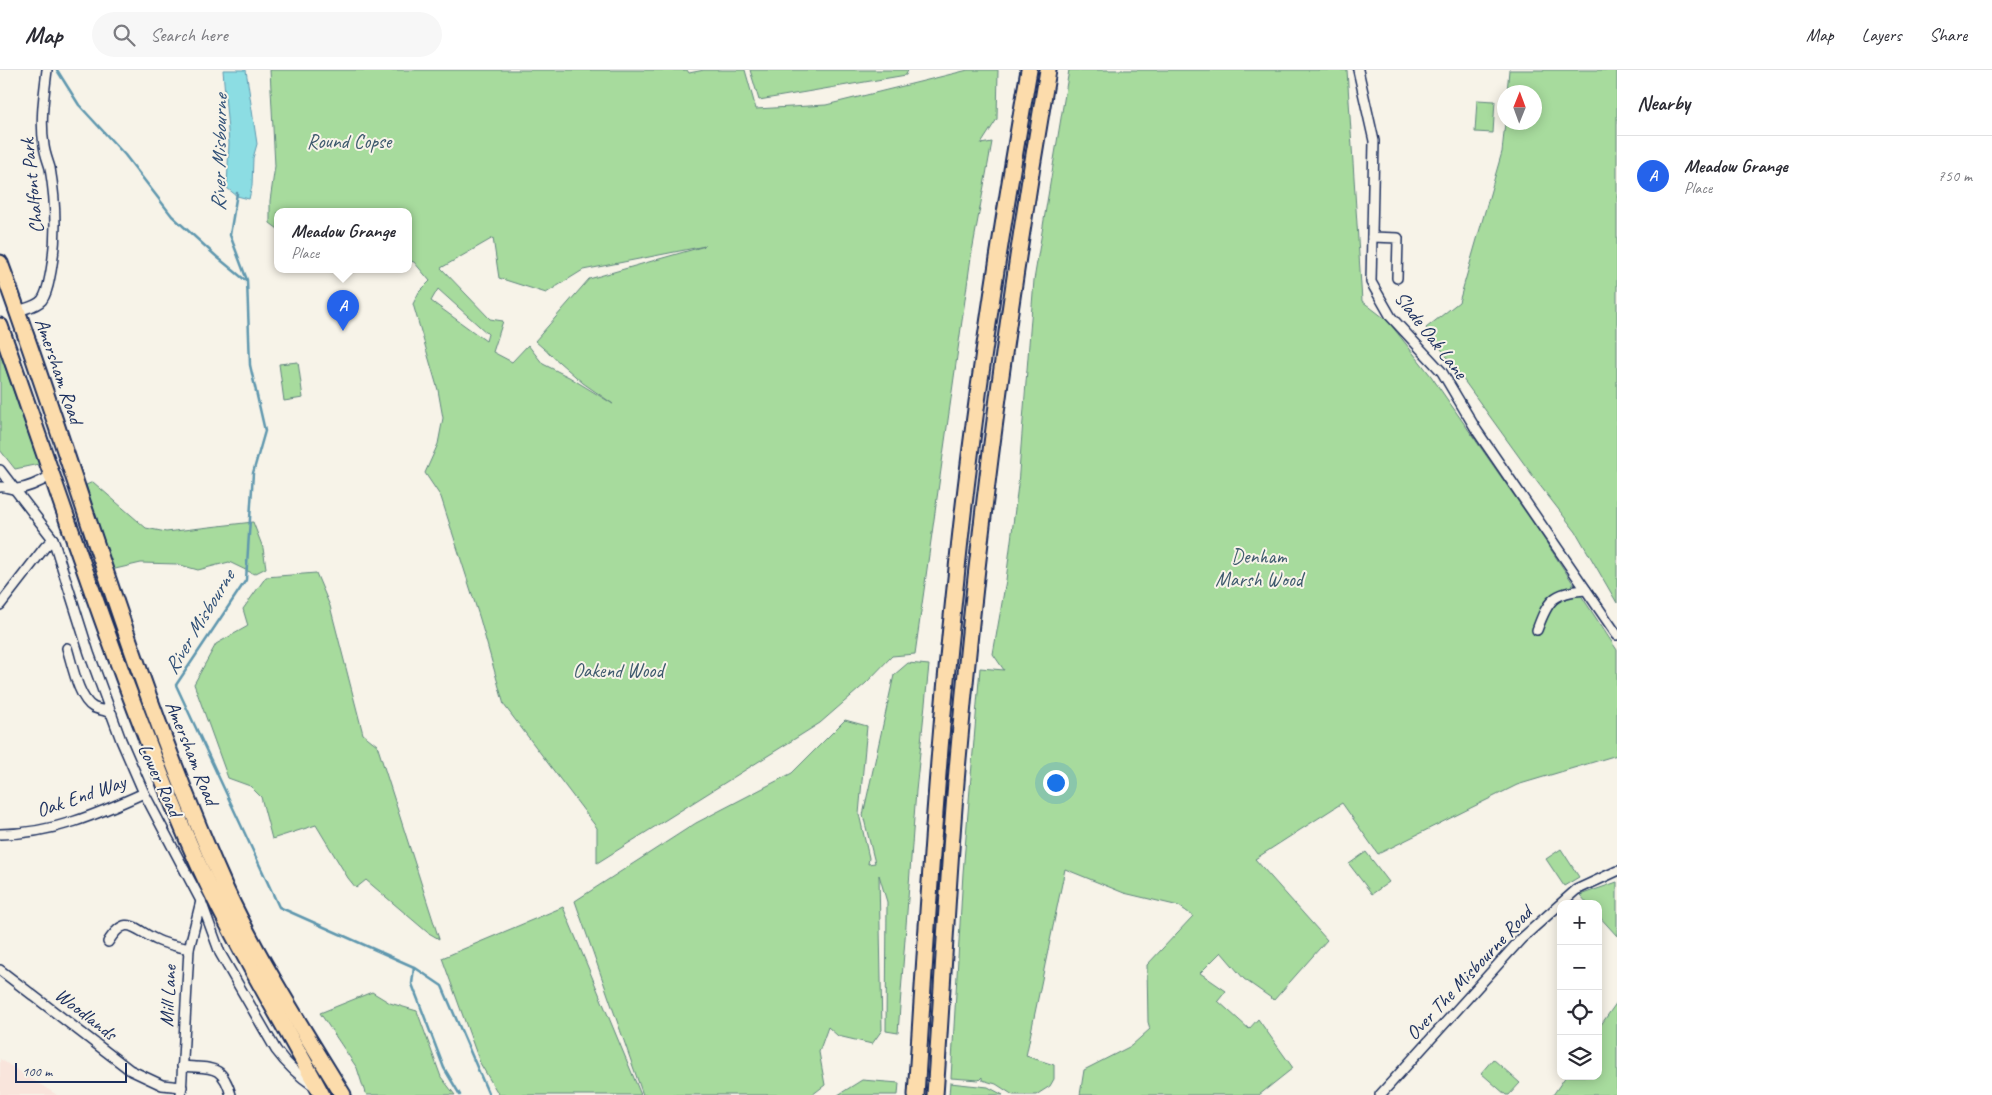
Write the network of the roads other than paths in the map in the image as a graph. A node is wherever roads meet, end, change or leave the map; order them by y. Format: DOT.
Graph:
graph roads {
  1 [pos="48,70"];
  2 [pos="1029,70"];
  3 [pos="1048,70"];
  4 [pos="1358,70"];
  5 [pos="1372,237"];
  6 [pos="0,263"];
  7 [pos="1397,278"];
  8 [pos="18,311"];
  9 [pos="0,326"];
  10 [pos="0,470"];
  11 [pos="52,475"];
  12 [pos="0,488"];
  13 [pos="16,490"];
  14 [pos="53,539"];
  15 [pos="1586,590"];
  16 [pos="0,605"];
  17 [pos="1537,630"];
  18 [pos="1617,635"];
  19 [pos="67,648"];
  20 [pos="112,714"];
  21 [pos="144,793"];
  22 [pos="0,834"];
  23 [pos="1617,871"];
  24 [pos="201,901"];
  25 [pos="108,942"];
  26 [pos="189,949"];
  27 [pos="0,970"];
  28 [pos="182,1066"];
  29 [pos="182,1091"];
  30 [pos="320,1092"];
  31 [pos="231,1095"];
  32 [pos="343,1095"];
  33 [pos="916,1095"];
  34 [pos="935,1095"];
  35 [pos="1380,1095"];
  1 -- 8 [label="street, Chalfont Park"];
  2 -- 33 [label="highway"];
  3 -- 34 [label="highway"];
  4 -- 5 [label="street, Slade Oak Lane"];
  5 -- 7 [label="street"];
  5 -- 15 [label="street, Slade Oak Lane"];
  6 -- 8 [label="highway, Amersham Road"];
  8 -- 32 [label="highway, Amersham Road"];
  9 -- 11 [label="highway"];
  10 -- 13 [label="street, Lower Road"];
  11 -- 13 [label="street"];
  11 -- 30 [label="highway"];
  12 -- 13 [label="street"];
  13 -- 14 [label="street, Lower Road"];
  14 -- 16 [label="street"];
  14 -- 20 [label="street, Lower Road"];
  15 -- 17 [label="street"];
  15 -- 18 [label="street, Slade Oak Lane"];
  19 -- 20 [label="street"];
  20 -- 21 [label="street, Lower Road"];
  21 -- 22 [label="street, Oak End Way"];
  21 -- 24 [label="street, Lower Road"];
  23 -- 35 [label="street, Over The Misbourne Road"];
  24 -- 26 [label="street, Mill Lane"];
  24 -- 30 [label="street, Lower Road"];
  25 -- 26 [label="street"];
  26 -- 28 [label="street, Mill Lane"];
  27 -- 29 [label="street, Woodlands"];
  28 -- 29 [label="street, Mill Lane"];
  28 -- 31 [label="street"];
}
